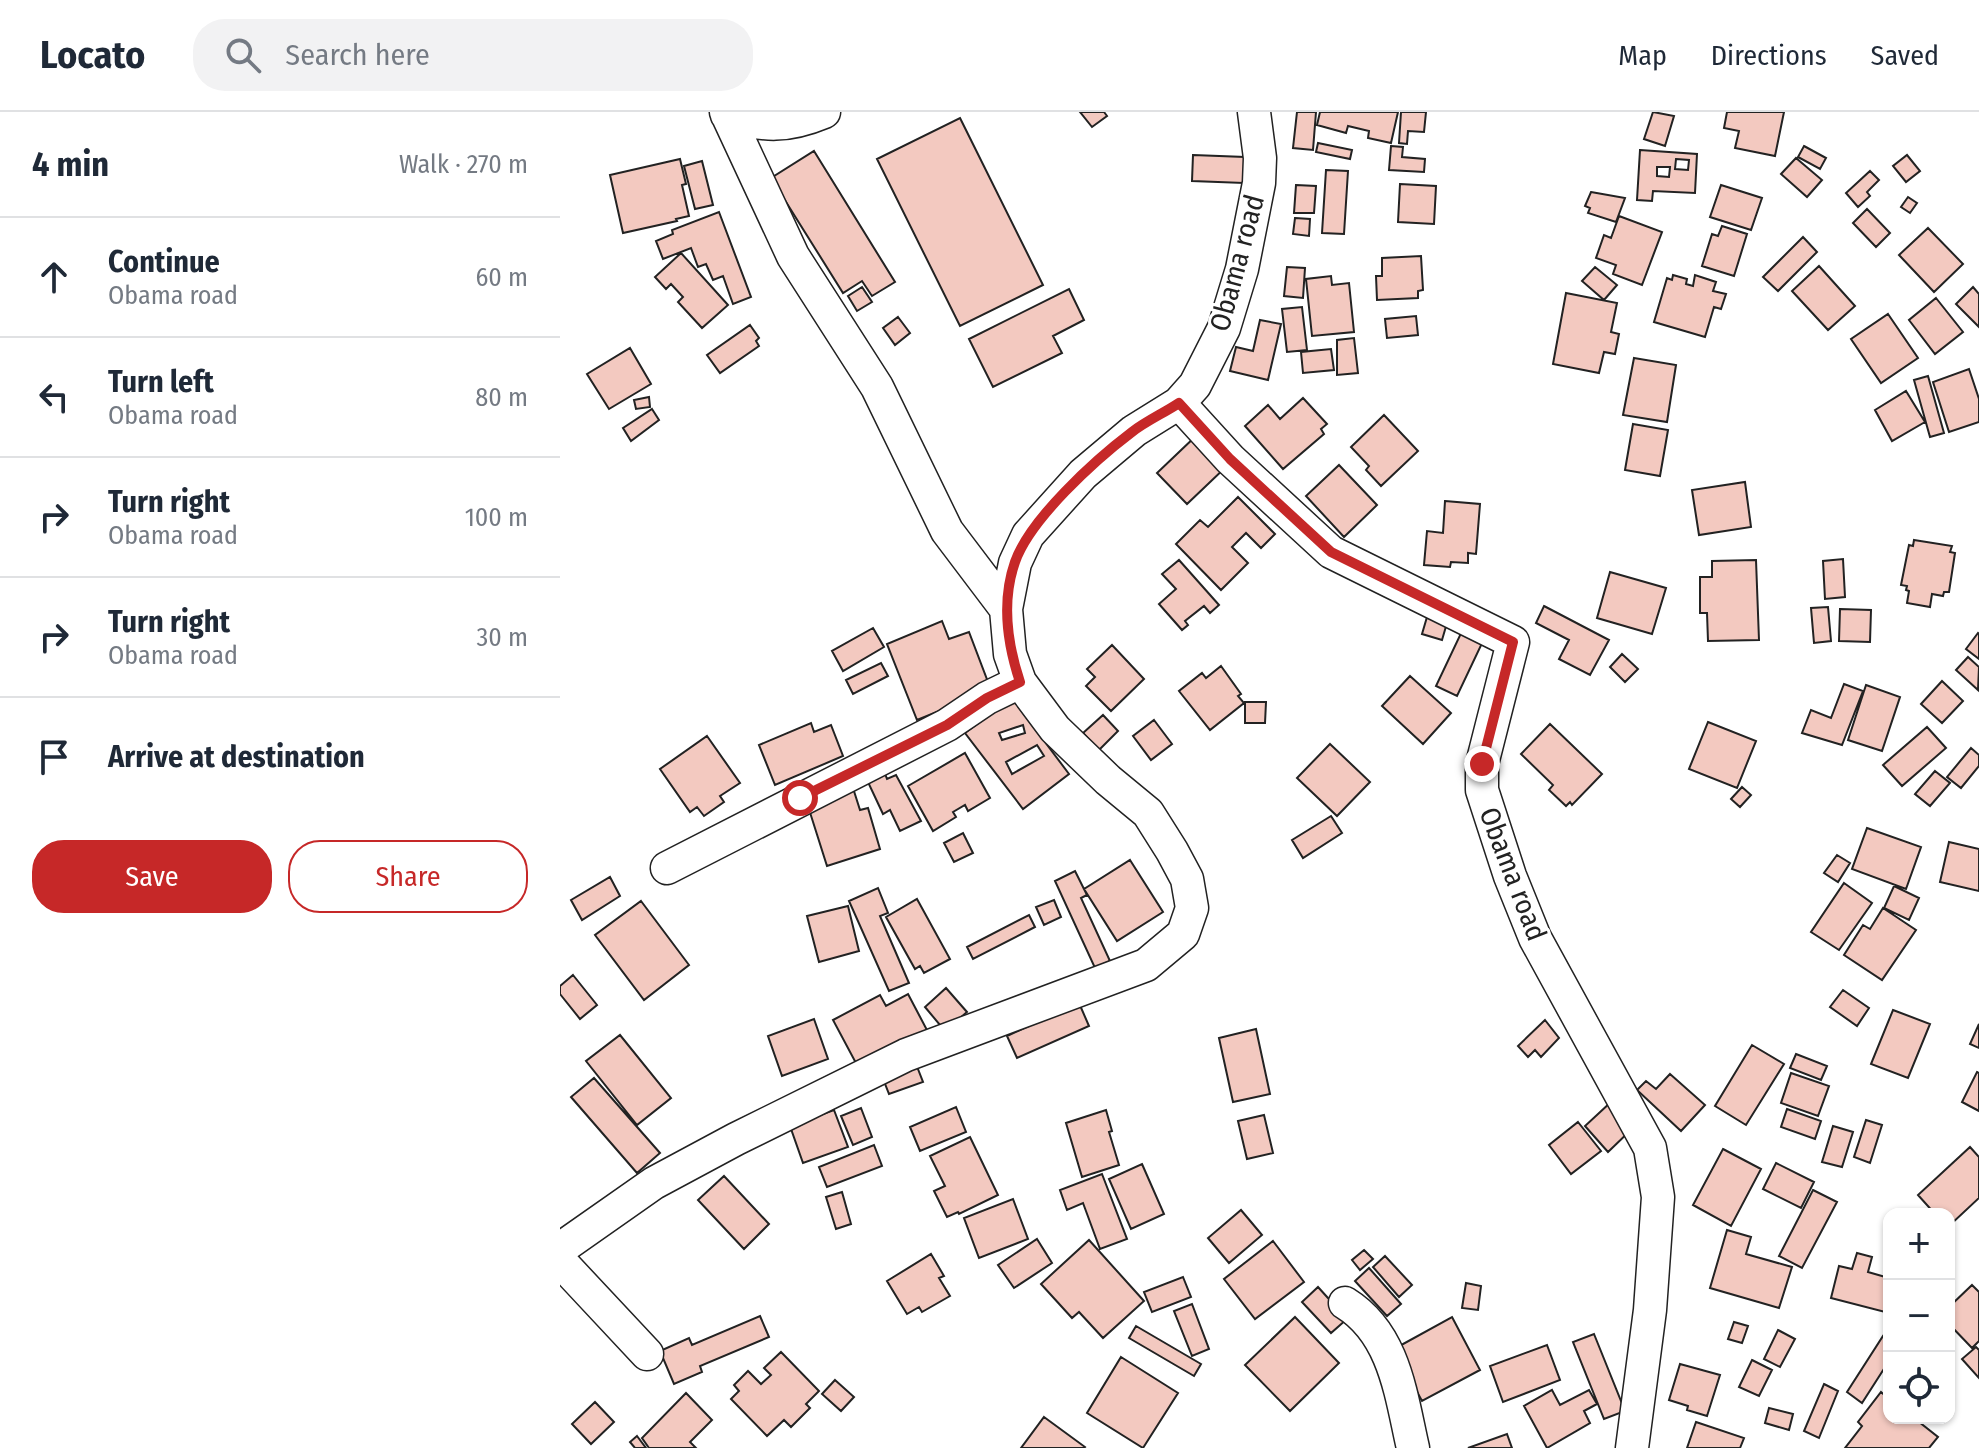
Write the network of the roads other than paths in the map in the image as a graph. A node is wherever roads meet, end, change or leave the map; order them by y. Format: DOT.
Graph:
graph roads {
  1 [pos="824,112"];
  2 [pos="1254,112"];
  3 [pos="726,114"];
  4 [pos="1179,403"];
  5 [pos="1006,609"];
  6 [pos="1020,682"];
  7 [pos="667,868"];
  8 [pos="560,1249"];
  9 [pos="560,1261"];
  10 [pos="1345,1303"];
  11 [pos="647,1354"];
  12 [pos="1413,1448"];
  13 [pos="1632,1448"];
  1 -- 3 [label="street"];
  2 -- 4 [label="street, Obama road"];
  3 -- 5 [label="street"];
  4 -- 5 [label="street, Obama road"];
  4 -- 13 [label="street, Obama road"];
  5 -- 6 [label="street, Obama road"];
  6 -- 7 [label="street"];
  6 -- 8 [label="street"];
  9 -- 11 [label="street"];
  10 -- 12 [label="street"];
}
